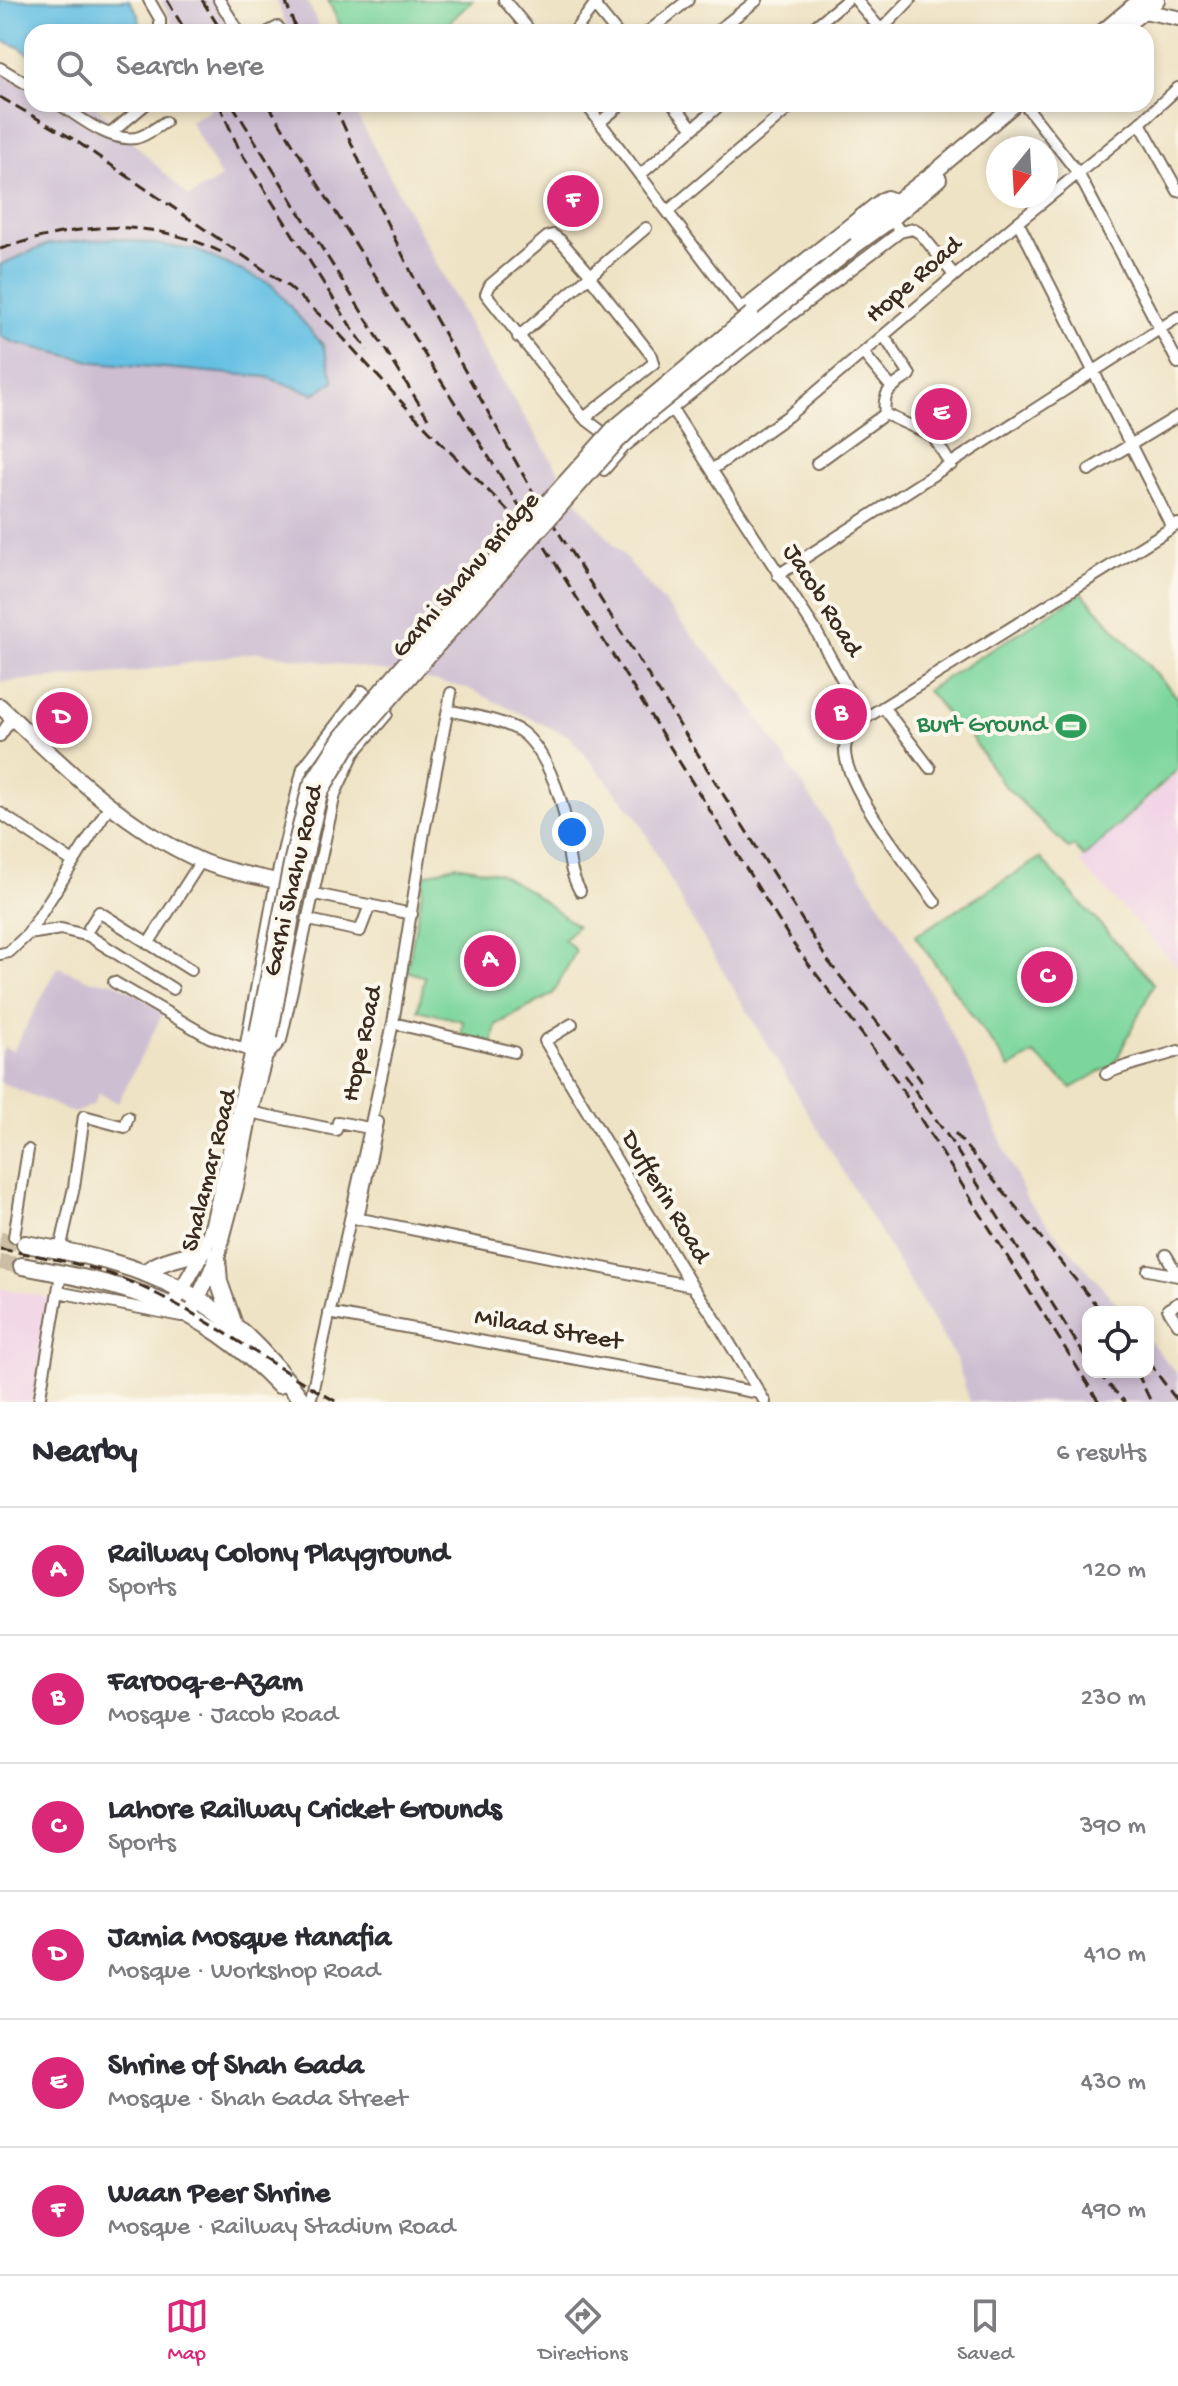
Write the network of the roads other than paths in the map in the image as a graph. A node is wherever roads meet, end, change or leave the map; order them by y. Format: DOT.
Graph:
graph roads {
  1 [pos="149,0"];
  2 [pos="504,0"];
  3 [pos="688,0"];
  4 [pos="737,0"];
  5 [pos="757,0"];
  6 [pos="847,0"];
  7 [pos="856,0"];
  8 [pos="910,0"];
  9 [pos="1157,0"];
  10 [pos="224,2"];
  11 [pos="596,3"];
  12 [pos="1142,6"];
  13 [pos="745,10"];
  14 [pos="1178,18"];
  15 [pos="160,24"];
  16 [pos="235,24"];
  17 [pos="524,24"];
  18 [pos="580,24"];
  19 [pos="610,24"];
  20 [pos="658,24"];
  21 [pos="727,24"];
  22 [pos="818,24"];
  23 [pos="875,24"];
  24 [pos="887,24"];
  25 [pos="1114,24"];
  26 [pos="1125,24"];
  27 [pos="0,68"];
  28 [pos="24,82"];
  29 [pos="1178,88"];
  30 [pos="1154,110"];
  31 [pos="70,112"];
  32 [pos="136,112"];
  33 [pos="592,112"];
  34 [pos="612,112"];
  35 [pos="680,112"];
  36 [pos="711,112"];
  37 [pos="785,112"];
  38 [pos="1014,112"];
  39 [pos="1016,112"];
  40 [pos="1029,112"];
  41 [pos="1152,112"];
  42 [pos="165,122"];
  43 [pos="600,122"];
  44 [pos="1140,123"];
  45 [pos="692,127"];
  46 [pos="111,133"];
  47 [pos="1078,173"];
  48 [pos="640,175"];
  49 [pos="1178,191"];
  50 [pos="898,200"];
  51 [pos="668,211"];
  52 [pos="1018,222"];
  53 [pos="896,225"];
  54 [pos="646,228"];
  55 [pos="852,241"];
  56 [pos="954,275"];
  57 [pos="590,276"];
  58 [pos="746,311"];
  59 [pos="1178,317"];
  60 [pos="1160,328"];
  61 [pos="884,336"];
  62 [pos="518,337"];
  63 [pos="762,337"];
  64 [pos="864,354"];
  65 [pos="1178,363"];
  66 [pos="1095,373"];
  67 [pos="892,388"];
  68 [pos="672,409"];
  69 [pos="885,414"];
  70 [pos="1178,416"];
  71 [pos="584,418"];
  72 [pos="1130,444"];
  73 [pos="624,447"];
  74 [pos="817,463"];
  75 [pos="951,465"];
  76 [pos="713,469"];
  77 [pos="604,470"];
  78 [pos="1089,470"];
  79 [pos="1175,525"];
  80 [pos="778,575"];
  81 [pos="451,693"];
  82 [pos="0,706"];
  83 [pos="884,708"];
  84 [pos="448,710"];
  85 [pos="12,718"];
  86 [pos="864,719"];
  87 [pos="0,736"];
  88 [pos="930,768"];
  89 [pos="110,805"];
  90 [pos="0,813"];
  91 [pos="201,861"];
  92 [pos="73,862"];
  93 [pos="276,881"];
  94 [pos="580,891"];
  95 [pos="315,894"];
  96 [pos="935,902"];
  97 [pos="370,905"];
  98 [pos="412,914"];
  99 [pos="309,920"];
  100 [pos="89,928"];
  101 [pos="28,934"];
  102 [pos="148,944"];
  103 [pos="0,954"];
  104 [pos="191,970"];
  105 [pos="114,982"];
  106 [pos="173,989"];
  107 [pos="393,1023"];
  108 [pos="572,1024"];
  109 [pos="263,1035"];
  110 [pos="1178,1051"];
  111 [pos="514,1052"];
  112 [pos="254,1054"];
  113 [pos="1106,1074"];
  114 [pos="250,1112"];
  115 [pos="128,1117"];
  116 [pos="374,1125"];
  117 [pos="28,1150"];
  118 [pos="354,1218"];
  119 [pos="20,1241"];
  120 [pos="60,1250"];
  121 [pos="210,1254"];
  122 [pos="1166,1255"];
  123 [pos="22,1266"];
  124 [pos="1148,1270"];
  125 [pos="145,1273"];
  126 [pos="61,1274"];
  127 [pos="692,1286"];
  128 [pos="182,1289"];
  129 [pos="58,1292"];
  130 [pos="199,1298"];
  131 [pos="1178,1303"];
  132 [pos="173,1305"];
  133 [pos="329,1313"];
  134 [pos="191,1315"];
  135 [pos="234,1324"];
  136 [pos="1178,1324"];
  137 [pos="762,1397"];
  138 [pos="39,1402"];
  139 [pos="292,1402"];
  140 [pos="303,1402"];
  141 [pos="310,1402"];
  1 -- 15 [label="street"];
  2 -- 17 [label="street"];
  3 -- 20 [label="street"];
  4 -- 13 [label="street"];
  5 -- 13 [label="street"];
  6 -- 22 [label="street"];
  7 -- 23 [label="street"];
  8 -- 24 [label="street"];
  9 -- 12 [label="main road"];
  10 -- 16 [label="street"];
  11 -- 18 [label="street"];
  11 -- 19 [label="street"];
  12 -- 14 [label="main road"];
  12 -- 25 [label="main road"];
  12 -- 26 [label="main road"];
  13 -- 21 [label="street"];
  27 -- 28 [label="street"];
  29 -- 30 [label="street, Hope Road"];
  31 -- 46 [label="street"];
  32 -- 46 [label="street"];
  33 -- 43 [label="street"];
  34 -- 43 [label="street"];
  35 -- 45 [label="street"];
  36 -- 45 [label="street"];
  37 -- 51 [label="street"];
  38 -- 50 [label="main road"];
  39 -- 53 [label="main road"];
  40 -- 47 [label="street"];
  41 -- 44 [label="street, Hope Road"];
  42 -- 46 [label="street"];
  43 -- 48 [label="street"];
  44 -- 47 [label="street, Hope Road"];
  44 -- 49 [label="street"];
  45 -- 48 [label="street"];
  47 -- 52 [label="street, Hope Road"];
  47 -- 60 [label="street"];
  48 -- 51 [label="street"];
  50 -- 55 [label="main road"];
  50 -- 58 [label="street"];
  51 -- 58 [label="street"];
  52 -- 56 [label="street, Hope Road"];
  52 -- 66 [label="street"];
  53 -- 55 [label="main road"];
  53 -- 56 [label="street"];
  53 -- 63 [label="street"];
  54 -- 57 [label="street"];
  55 -- 58 [label="main road, Garhi Shahu Bridge"];
  55 -- 109 [label="main road, Garhi Shahu Bridge, bridge"];
  56 -- 61 [label="street, Hope Road"];
  57 -- 62 [label="street"];
  57 -- 62 [label="street"];
  57 -- 71 [label="street"];
  58 -- 63 [label="street"];
  58 -- 109 [label="main road, Garhi Shahu Bridge, bridge"];
  59 -- 60 [label="street"];
  60 -- 65 [label="street"];
  60 -- 66 [label="street"];
  61 -- 64 [label="street, Hope Road"];
  61 -- 67 [label="street"];
  62 -- 71 [label="street"];
  63 -- 68 [label="street"];
  64 -- 67 [label="street"];
  64 -- 76 [label="street, Hope Road"];
  66 -- 72 [label="street"];
  66 -- 75 [label="street"];
  67 -- 69 [label="street"];
  68 -- 73 [label="street"];
  68 -- 76 [label="street, Jacob Road"];
  69 -- 74 [label="street"];
  69 -- 75 [label="street"];
  70 -- 72 [label="street"];
  71 -- 73 [label="street"];
  72 -- 78 [label="street"];
  72 -- 79 [label="street"];
  73 -- 77 [label="street"];
  75 -- 80 [label="street"];
  76 -- 80 [label="street, Jacob Road"];
  79 -- 83 [label="street"];
  80 -- 86 [label="street, Jacob Road"];
  81 -- 84 [label="street, Hope Road"];
  82 -- 85 [label="main road"];
  83 -- 86 [label="street"];
  83 -- 88 [label="street"];
  84 -- 94 [label="street"];
  84 -- 98 [label="street, Hope Road"];
  85 -- 87 [label="street"];
  85 -- 89 [label="main road"];
  86 -- 96 [label="street"];
  89 -- 91 [label="main road"];
  89 -- 92 [label="street"];
  90 -- 92 [label="street"];
  91 -- 93 [label="main road"];
  91 -- 102 [label="street"];
  92 -- 101 [label="street"];
  93 -- 95 [label="street, Garhi Shahu Road"];
  93 -- 112 [label="street, Garhi Shahu Road"];
  95 -- 97 [label="street"];
  95 -- 99 [label="street, Garhi Shahu Road"];
  97 -- 98 [label="street"];
  97 -- 99 [label="street"];
  98 -- 107 [label="street, Hope Road"];
  99 -- 112 [label="street, Garhi Shahu Road"];
  100 -- 102 [label="street"];
  101 -- 103 [label="street"];
  101 -- 106 [label="street"];
  102 -- 104 [label="street"];
  105 -- 112 [label="street"];
  107 -- 111 [label="street"];
  107 -- 116 [label="street, Hope Road"];
  108 -- 127 [label="street, Dufferin Road"];
  109 -- 112 [label="main road, Shalamar Road"];
  110 -- 113 [label="street"];
  112 -- 114 [label="main road, Shalamar Road"];
  112 -- 121 [label="main road, Shalamar Road"];
  114 -- 116 [label="street"];
  114 -- 121 [label="main road, Shalamar Road"];
  115 -- 120 [label="street"];
  116 -- 118 [label="street, Hope Road"];
  117 -- 119 [label="street"];
  118 -- 127 [label="street"];
  118 -- 133 [label="street, Hope Road"];
  119 -- 120 [label="main road"];
  120 -- 125 [label="main road"];
  121 -- 125 [label="main road"];
  121 -- 128 [label="main road, Shalamar Road"];
  121 -- 130 [label="main road, Shalamar Road"];
  121 -- 135 [label="main road"];
  122 -- 124 [label="street"];
  123 -- 126 [label="main road"];
  125 -- 128 [label="main road"];
  126 -- 129 [label="street"];
  126 -- 132 [label="main road"];
  127 -- 137 [label="street, Dufferin Road"];
  128 -- 130 [label="main road"];
  128 -- 132 [label="main road, Shalamar Road"];
  129 -- 134 [label="street"];
  129 -- 138 [label="street"];
  130 -- 134 [label="main road, Shalamar Road"];
  130 -- 135 [label="main road"];
  131 -- 136 [label="street"];
  132 -- 134 [label="main road"];
  133 -- 137 [label="street, Milaad Street"];
  133 -- 141 [label="street, Hope Road"];
  134 -- 139 [label="main road"];
  135 -- 140 [label="main road"];
}
